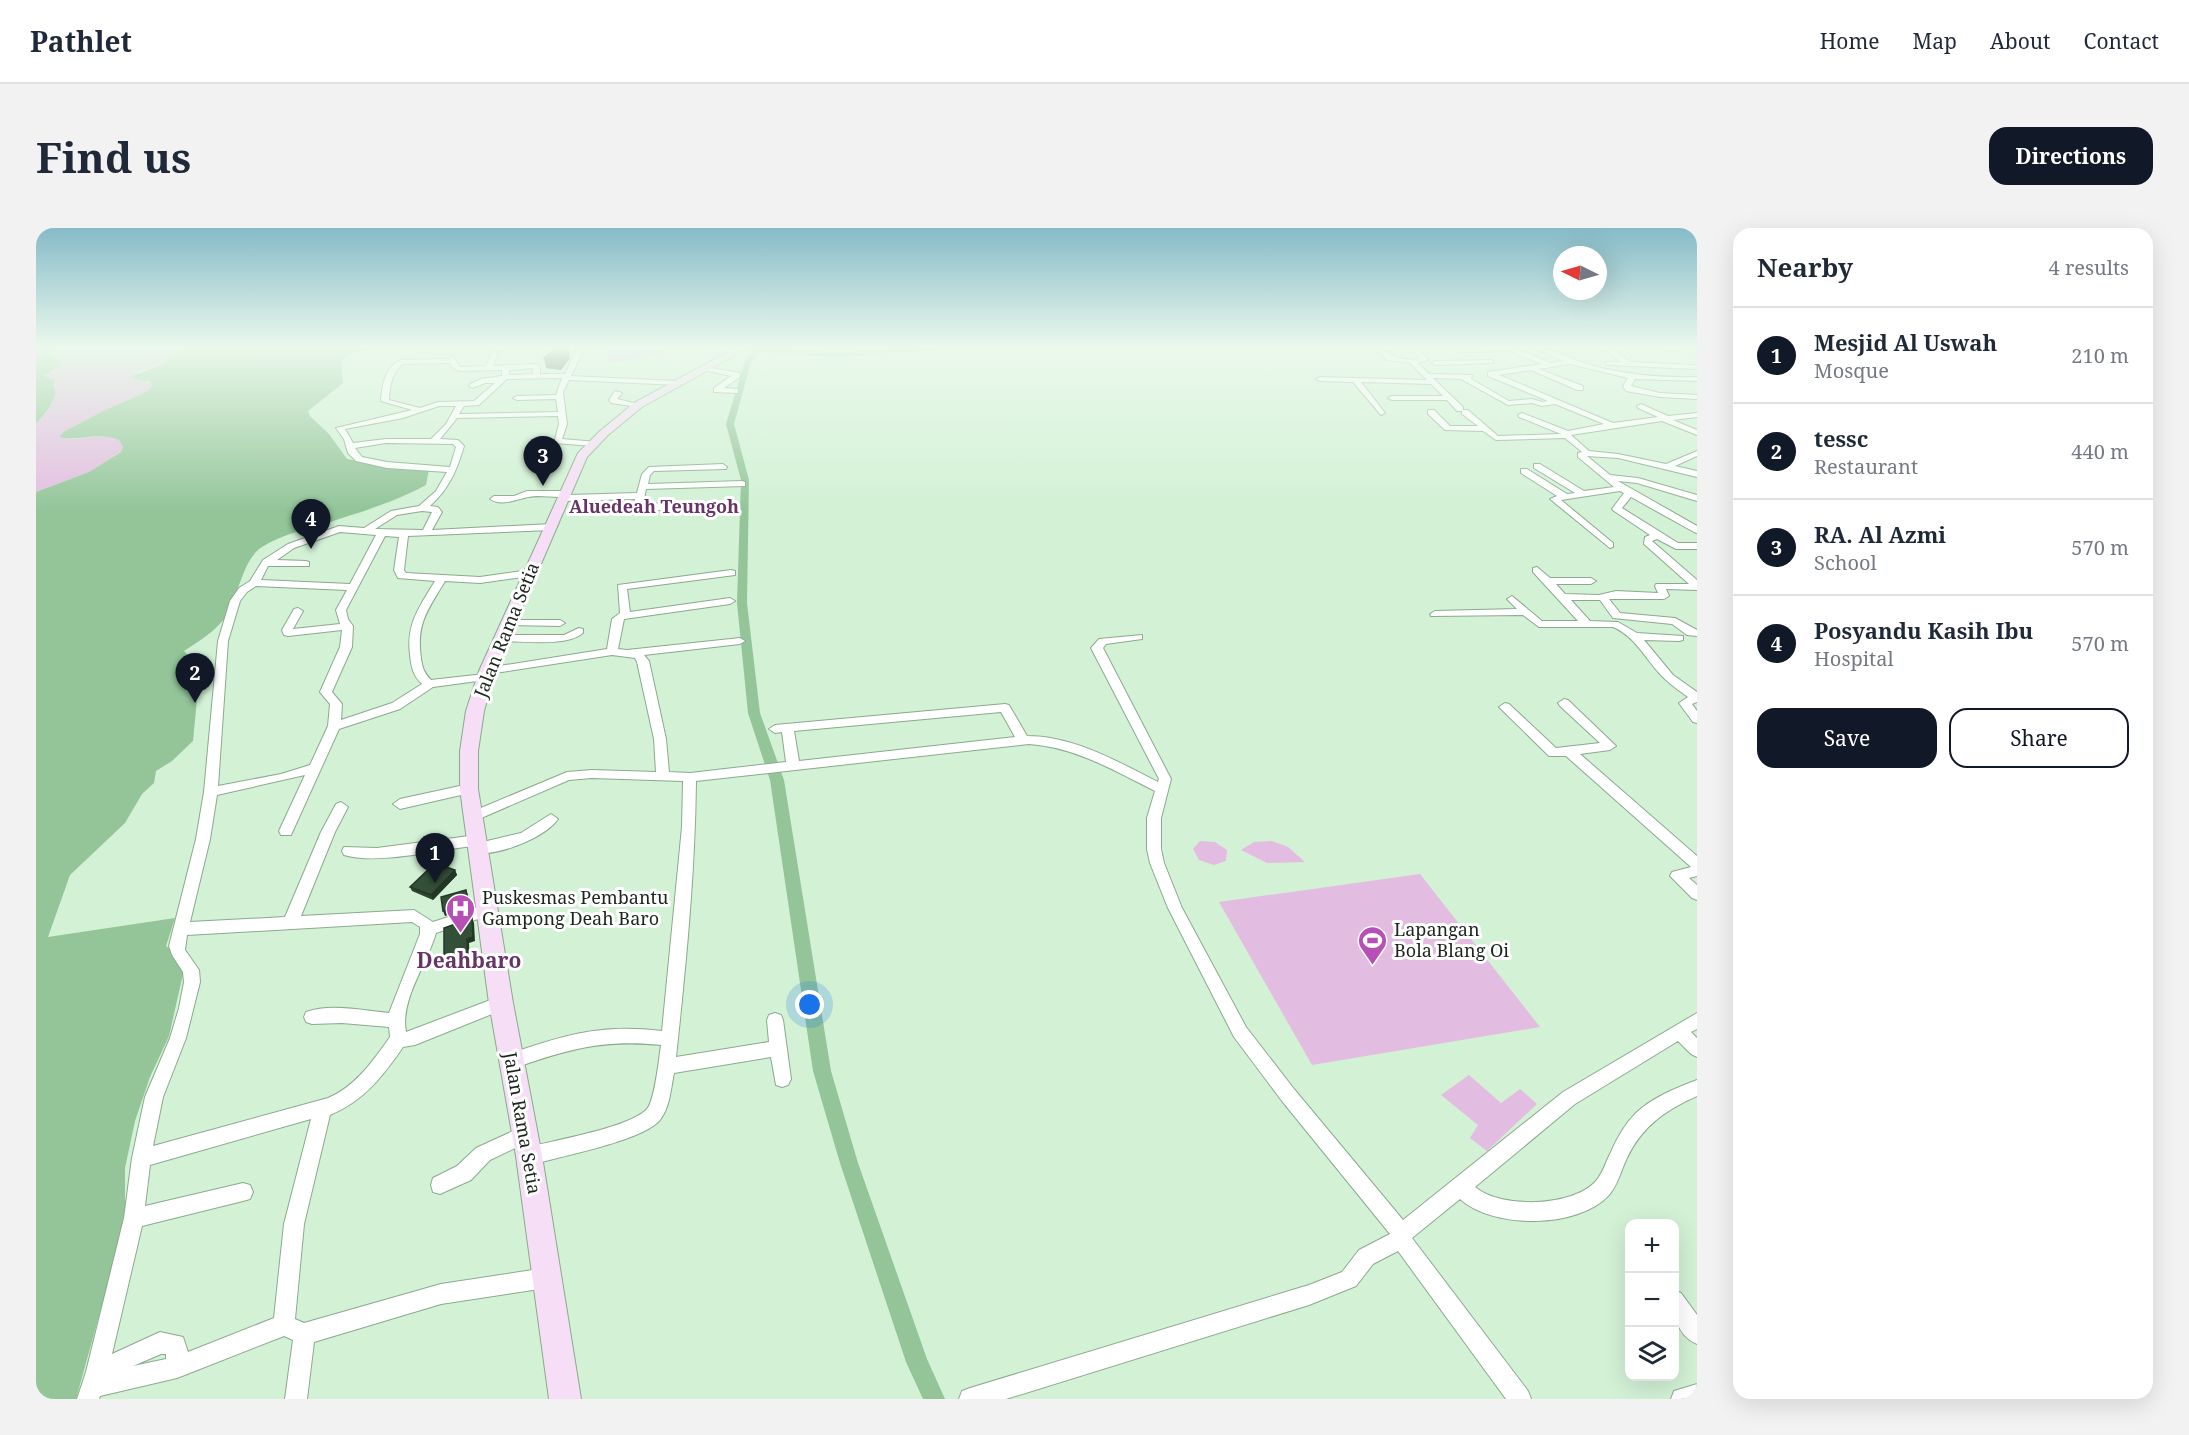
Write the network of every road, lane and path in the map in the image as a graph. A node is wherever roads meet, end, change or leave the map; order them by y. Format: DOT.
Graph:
graph roads {
  1 [pos="388,402"];
  2 [pos="479,402"];
  3 [pos="560,402"];
  4 [pos="614,402"];
  5 [pos="644,402"];
  6 [pos="1372,402"];
  7 [pos="1416,402"];
  8 [pos="1452,402"];
  9 [pos="1506,402"];
  10 [pos="1543,402"];
  11 [pos="1560,402"];
  12 [pos="461,404"];
  13 [pos="638,405"];
  14 [pos="1420,406"];
  15 [pos="1641,406"];
  16 [pos="420,410"];
  17 [pos="1431,412"];
  18 [pos="1381,413"];
  19 [pos="561,414"];
  20 [pos="1522,415"];
  21 [pos="1614,415"];
  22 [pos="1697,415"];
  23 [pos="455,416"];
  24 [pos="1664,418"];
  25 [pos="1632,423"];
  26 [pos="1612,425"];
  27 [pos="1484,429"];
  28 [pos="1697,433"];
  29 [pos="1565,435"];
  30 [pos="433,441"];
  31 [pos="594,444"];
  32 [pos="351,446"];
  33 [pos="1586,452"];
  34 [pos="1697,453"];
  35 [pos="723,466"];
  36 [pos="1537,466"];
  37 [pos="1666,466"];
  38 [pos="453,470"];
  39 [pos="1524,471"];
  40 [pos="1697,474"];
  41 [pos="1607,477"];
  42 [pos="742,484"];
  43 [pos="1625,490"];
  44 [pos="641,492"];
  45 [pos="1581,493"];
  46 [pos="1564,495"];
  47 [pos="564,496"];
  48 [pos="1697,498"];
  49 [pos="494,499"];
  50 [pos="723,504"];
  51 [pos="422,508"];
  52 [pos="552,527"];
  53 [pos="1697,530"];
  54 [pos="366,531"];
  55 [pos="382,532"];
  56 [pos="404,533"];
  57 [pos="426,533"];
  58 [pos="1659,537"];
  59 [pos="1610,545"];
  60 [pos="1697,546"];
  61 [pos="1537,570"];
  62 [pos="530,573"];
  63 [pos="731,573"];
  64 [pos="442,578"];
  65 [pos="1547,581"];
  66 [pos="1591,581"];
  67 [pos="254,584"];
  68 [pos="1697,585"];
  69 [pos="354,587"];
  70 [pos="1562,597"];
  71 [pos="1597,598"];
  72 [pos="1512,599"];
  73 [pos="730,601"];
  74 [pos="298,611"];
  75 [pos="1526,612"];
  76 [pos="1435,614"];
  77 [pos="625,615"];
  78 [pos="560,623"];
  79 [pos="1587,624"];
  80 [pos="348,626"];
  81 [pos="504,630"];
  82 [pos="579,631"];
  83 [pos="1697,633"];
  84 [pos="1635,636"];
  85 [pos="1138,638"];
  86 [pos="1679,638"];
  87 [pos="740,641"];
  88 [pos="612,652"];
  89 [pos="628,654"];
  90 [pos="486,674"];
  91 [pos="430,684"];
  92 [pos="1696,698"];
  93 [pos="1564,703"];
  94 [pos="1505,707"];
  95 [pos="1697,719"];
  96 [pos="334,726"];
  97 [pos="1023,740"];
  98 [pos="1569,751"];
  99 [pos="787,766"];
  100 [pos="315,768"];
  101 [pos="663,776"];
  102 [pos="690,777"];
  103 [pos="469,789"];
  104 [pos="1163,790"];
  105 [pos="211,792"];
  106 [pos="400,804"];
  107 [pos="341,807"];
  108 [pos="474,816"];
  109 [pos="551,819"];
  110 [pos="286,831"];
  111 [pos="478,844"];
  112 [pos="349,851"];
  113 [pos="1697,864"];
  114 [pos="1697,871"];
  115 [pos="1697,894"];
  116 [pos="488,910"];
  117 [pos="291,922"];
  118 [pos="182,929"];
  119 [pos="429,929"];
  120 [pos="501,1003"];
  121 [pos="312,1017"];
  122 [pos="775,1020"];
  123 [pos="1697,1020"];
  124 [pos="396,1021"];
  125 [pos="1680,1032"];
  126 [pos="399,1039"];
  127 [pos="669,1039"];
  128 [pos="778,1048"];
  129 [pos="1697,1049"];
  130 [pos="512,1061"];
  131 [pos="667,1066"];
  132 [pos="782,1079"];
  133 [pos="1697,1088"];
  134 [pos="322,1109"];
  135 [pos="524,1135"];
  136 [pos="529,1156"];
  137 [pos="141,1158"];
  138 [pos="440,1185"];
  139 [pos="1460,1186"];
  140 [pos="243,1192"];
  141 [pos="134,1218"];
  142 [pos="1401,1237"];
  143 [pos="546,1278"];
  144 [pos="1679,1307"];
  145 [pos="284,1325"];
  146 [pos="1697,1333"];
  147 [pos="304,1334"];
  148 [pos="92,1386"];
  149 [pos="1697,1395"];
  150 [pos="296,1399"];
  151 [pos="565,1399"];
  152 [pos="970,1399"];
  153 [pos="1520,1399"];
  154 [pos="1682,1399"];
  1 -- 16 [label="street"];
  2 -- 12 [label="street"];
  3 -- 19 [label="street"];
  4 -- 13 [label="street"];
  5 -- 13 [label="street, Jalan Rama Setia"];
  6 -- 18 [label="street"];
  7 -- 14 [label="street"];
  8 -- 27 [label="street"];
  9 -- 10 [label="street"];
  11 -- 26 [label="street"];
  12 -- 16 [label="street"];
  12 -- 23 [label="street"];
  13 -- 31 [label="street, Jalan Rama Setia"];
  15 -- 24 [label="street"];
  16 -- 32 [label="street"];
  17 -- 27 [label="street"];
  19 -- 23 [label="street"];
  19 -- 31 [label="street"];
  20 -- 29 [label="street"];
  21 -- 25 [label="street"];
  22 -- 24 [label="street"];
  23 -- 30 [label="street"];
  24 -- 25 [label="street"];
  24 -- 28 [label="street"];
  25 -- 26 [label="street"];
  26 -- 29 [label="street"];
  27 -- 29 [label="street"];
  29 -- 33 [label="street"];
  30 -- 32 [label="street"];
  30 -- 38 [label="street"];
  31 -- 47 [label="street, Jalan Rama Setia"];
  32 -- 38 [label="street"];
  33 -- 37 [label="street"];
  33 -- 41 [label="street"];
  34 -- 37 [label="street"];
  35 -- 44 [label="street"];
  36 -- 45 [label="street"];
  37 -- 40 [label="street"];
  38 -- 51 [label="street"];
  39 -- 46 [label="street"];
  41 -- 43 [label="street"];
  41 -- 48 [label="street"];
  42 -- 44 [label="street"];
  43 -- 45 [label="street"];
  43 -- 53 [label="street"];
  43 -- 58 [label="street"];
  44 -- 47 [label="street"];
  44 -- 50 [label="street"];
  45 -- 46 [label="street"];
  46 -- 59 [label="street"];
  47 -- 49 [label="street"];
  47 -- 52 [label="street, Jalan Rama Setia"];
  51 -- 54 [label="street"];
  51 -- 57 [label="street"];
  52 -- 57 [label="street"];
  52 -- 62 [label="street, Jalan Rama Setia"];
  54 -- 55 [label="street"];
  54 -- 67 [label="street"];
  55 -- 56 [label="street"];
  55 -- 69 [label="street"];
  56 -- 57 [label="street"];
  56 -- 64 [label="street"];
  58 -- 60 [label="street"];
  58 -- 68 [label="street"];
  61 -- 65 [label="street"];
  62 -- 64 [label="street"];
  62 -- 81 [label="street, Jalan Rama Setia"];
  63 -- 77 [label="street"];
  64 -- 91 [label="street"];
  65 -- 66 [label="street"];
  65 -- 70 [label="street"];
  67 -- 69 [label="street"];
  67 -- 105 [label="street"];
  68 -- 83 [label="street"];
  69 -- 80 [label="street"];
  70 -- 71 [label="street"];
  70 -- 79 [label="street"];
  72 -- 75 [label="street"];
  73 -- 77 [label="street"];
  74 -- 80 [label="street"];
  75 -- 76 [label="street"];
  75 -- 79 [label="street"];
  77 -- 88 [label="street"];
  78 -- 81 [label="street"];
  79 -- 84 [label="street"];
  80 -- 96 [label="street"];
  81 -- 82 [label="street"];
  81 -- 90 [label="street, Jalan Rama Setia"];
  84 -- 86 [label="street"];
  84 -- 92 [label="street"];
  85 -- 104 [label="street"];
  87 -- 89 [label="street"];
  88 -- 89 [label="street"];
  88 -- 90 [label="street"];
  89 -- 101 [label="street"];
  90 -- 91 [label="street"];
  90 -- 103 [label="street, Jalan Rama Setia"];
  91 -- 96 [label="street"];
  92 -- 95 [label="street"];
  93 -- 98 [label="street"];
  94 -- 98 [label="street"];
  96 -- 100 [label="street"];
  97 -- 99 [label="street"];
  97 -- 99 [label="street"];
  97 -- 104 [label="street"];
  98 -- 113 [label="street"];
  99 -- 102 [label="street"];
  100 -- 105 [label="street"];
  100 -- 110 [label="street"];
  101 -- 102 [label="street"];
  101 -- 108 [label="street"];
  102 -- 127 [label="street"];
  103 -- 106 [label="street"];
  103 -- 108 [label="street, Jalan Rama Setia"];
  104 -- 142 [label="street"];
  105 -- 118 [label="street"];
  107 -- 117 [label="street"];
  108 -- 111 [label="street, Jalan Rama Setia"];
  109 -- 111 [label="street"];
  111 -- 112 [label="street"];
  111 -- 116 [label="street, Jalan Rama Setia"];
  114 -- 115 [label="street"];
  116 -- 119 [label="street"];
  116 -- 120 [label="street, Jalan Rama Setia"];
  117 -- 118 [label="street"];
  117 -- 119 [label="street"];
  118 -- 137 [label="street"];
  119 -- 124 [label="street"];
  120 -- 126 [label="street"];
  120 -- 130 [label="street, Jalan Rama Setia"];
  121 -- 124 [label="street"];
  122 -- 128 [label="street"];
  123 -- 125 [label="street"];
  124 -- 126 [label="street"];
  125 -- 129 [label="street"];
  125 -- 139 [label="street"];
  126 -- 134 [label="street"];
  127 -- 130 [label="street"];
  127 -- 131 [label="street"];
  128 -- 131 [label="street"];
  128 -- 132 [label="street"];
  130 -- 135 [label="street, Jalan Rama Setia"];
  131 -- 136 [label="street"];
  133 -- 139 [label="street"];
  134 -- 137 [label="street"];
  134 -- 145 [label="street"];
  135 -- 136 [label="street, Jalan Rama Setia"];
  135 -- 138 [label="street"];
  136 -- 143 [label="street, Jalan Rama Setia"];
  137 -- 141 [label="street"];
  139 -- 142 [label="street"];
  140 -- 141 [label="street"];
  141 -- 148 [label="street"];
  142 -- 152 [label="street"];
  142 -- 153 [label="street"];
  143 -- 147 [label="street"];
  143 -- 151 [label="street, Jalan Rama Setia"];
  144 -- 146 [label="street"];
  145 -- 147 [label="street"];
  145 -- 148 [label="street"];
  147 -- 150 [label="street"];
  149 -- 154 [label="street"];
}
